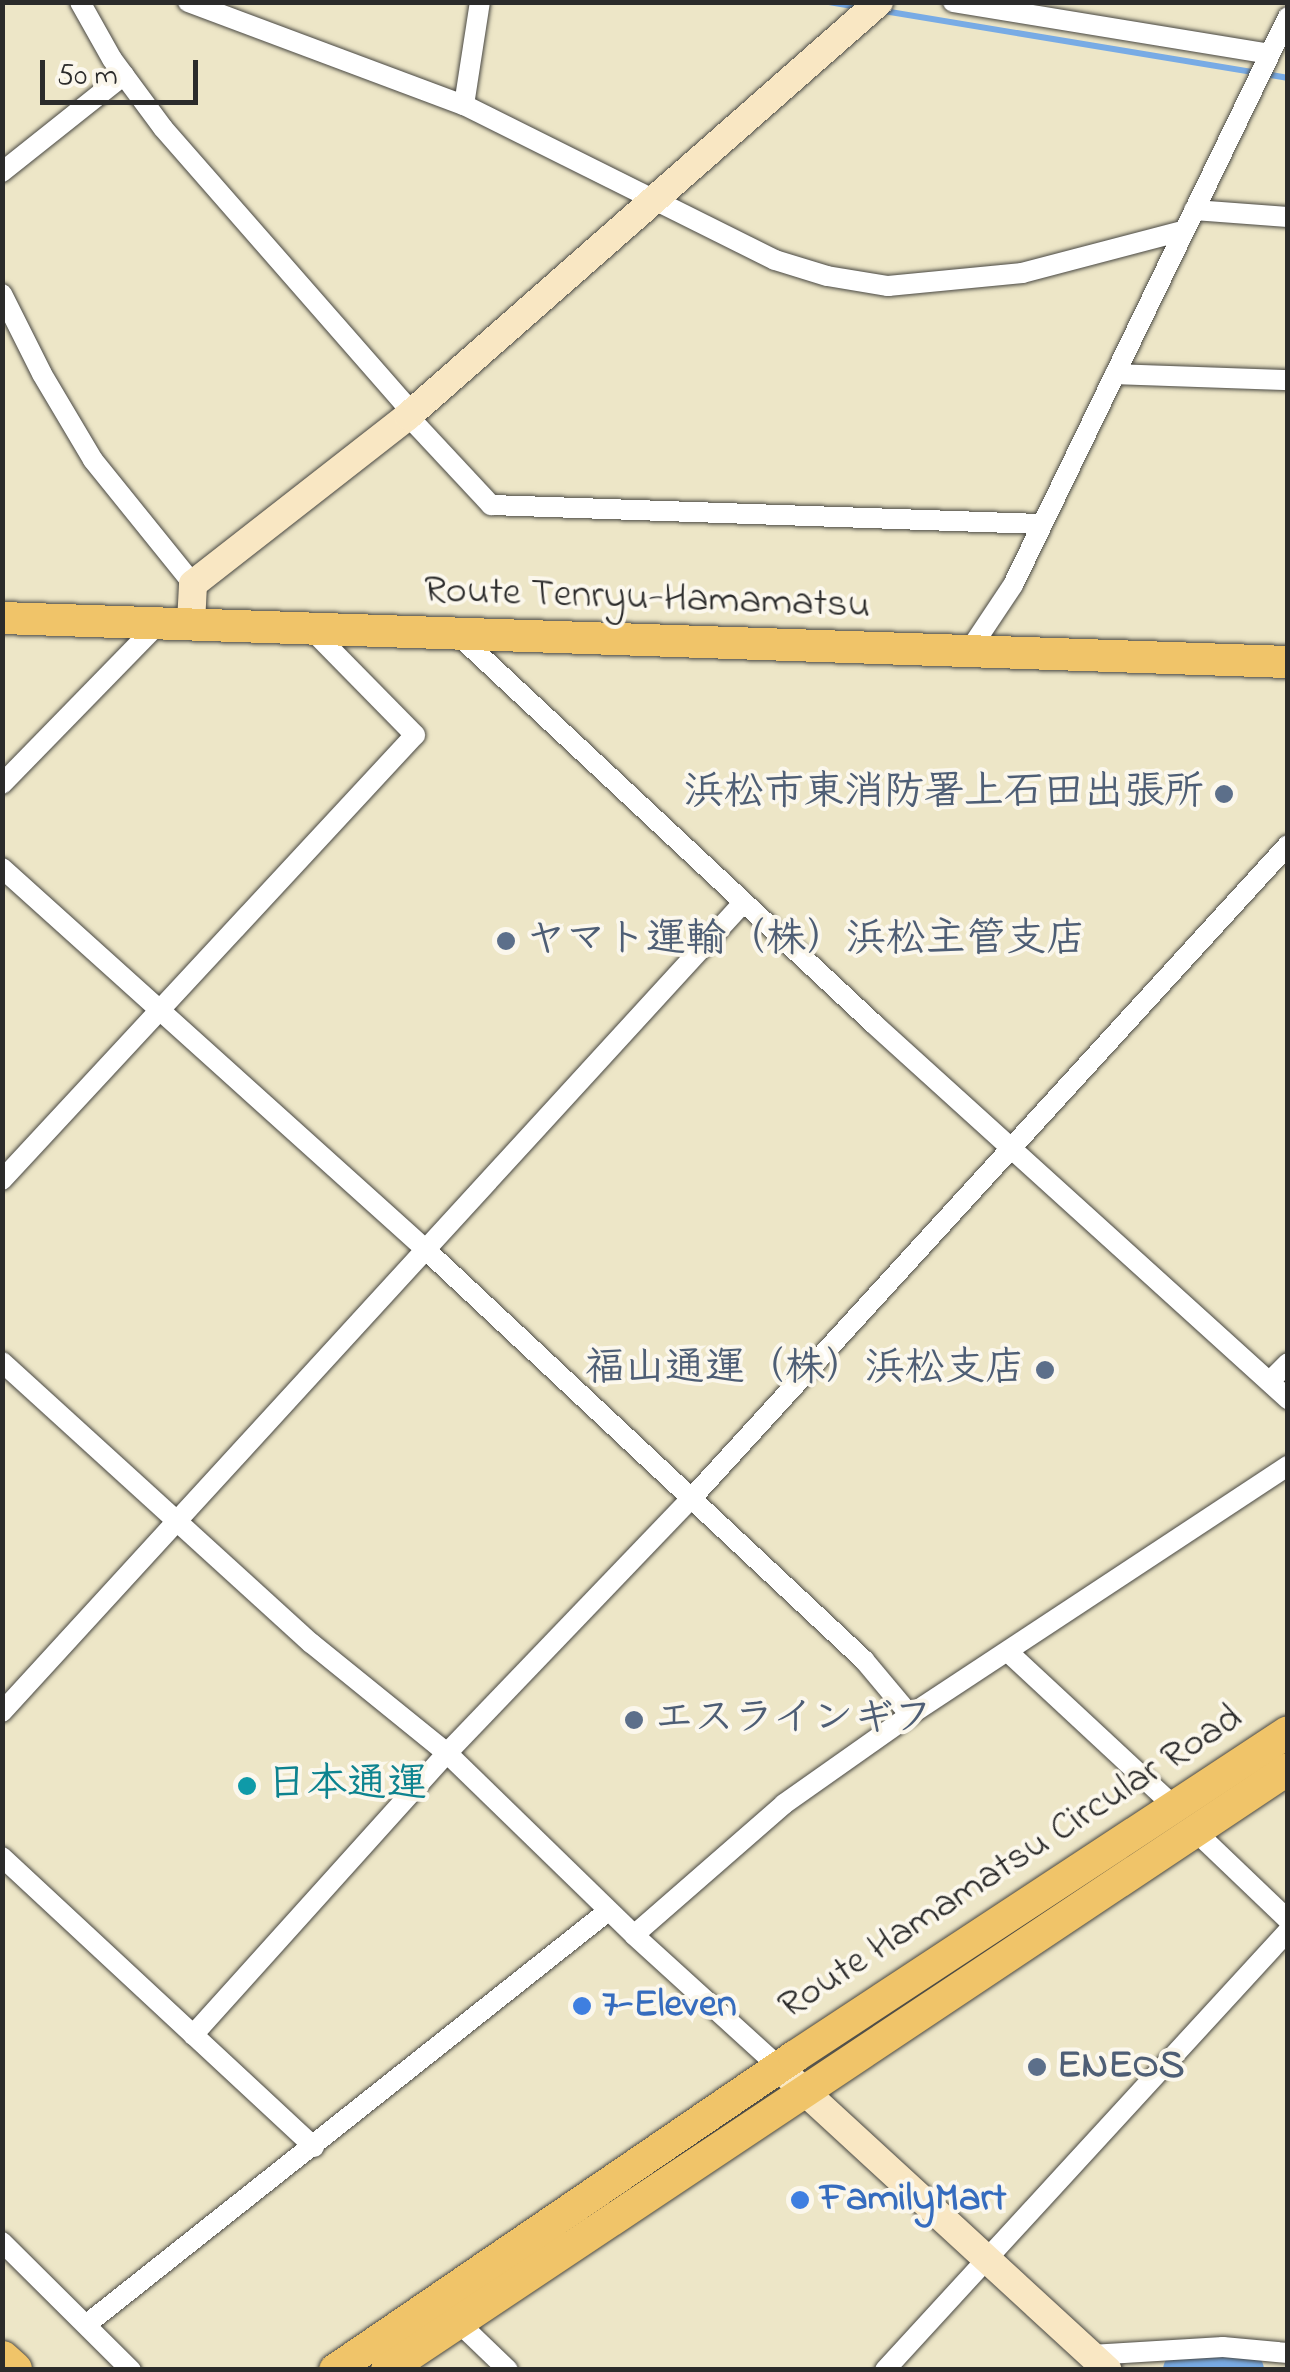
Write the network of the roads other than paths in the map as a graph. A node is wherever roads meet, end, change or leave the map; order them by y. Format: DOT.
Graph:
graph roads {
  1 [pos="80,2"];
  2 [pos="188,2"];
  3 [pos="480,2"];
  4 [pos="953,2"];
  5 [pos="869,11"];
  6 [pos="1288,17"];
  7 [pos="1268,57"];
  8 [pos="124,76"];
  9 [pos="464,105"];
  10 [pos="2,172"];
  11 [pos="658,198"];
  12 [pos="1194,210"];
  13 [pos="1288,218"];
  14 [pos="1182,231"];
  15 [pos="2,294"];
  16 [pos="1115,374"];
  17 [pos="1288,380"];
  18 [pos="408,416"];
  19 [pos="1042,524"];
  20 [pos="193,584"];
  21 [pos="2,618"];
  22 [pos="175,623"];
  23 [pos="310,629"];
  24 [pos="456,634"];
  25 [pos="967,654"];
  26 [pos="1288,662"];
  27 [pos="2,784"];
  28 [pos="1288,845"];
  29 [pos="2,868"];
  30 [pos="743,903"];
  31 [pos="161,1012"];
  32 [pos="1011,1148"];
  33 [pos="2,1180"];
  34 [pos="424,1248"];
  35 [pos="2,1362"];
  36 [pos="1288,1363"];
  37 [pos="1270,1382"];
  38 [pos="1288,1399"];
  39 [pos="1288,1466"];
  40 [pos="689,1501"];
  41 [pos="174,1521"];
  42 [pos="1008,1652"];
  43 [pos="2,1712"];
  44 [pos="910,1715"];
  45 [pos="1288,1732"];
  46 [pos="447,1753"];
  47 [pos="1288,1769"];
  48 [pos="1185,1819"];
  49 [pos="2,1857"];
  50 [pos="608,1911"];
  51 [pos="1288,1920"];
  52 [pos="1288,1931"];
  53 [pos="634,1934"];
  54 [pos="193,2035"];
  55 [pos="779,2067"];
  56 [pos="807,2093"];
  57 [pos="314,2147"];
  58 [pos="2,2242"];
  59 [pos="986,2259"];
  60 [pos="458,2322"];
  61 [pos="87,2324"];
  62 [pos="1288,2353"];
  63 [pos="2,2360"];
  64 [pos="1100,2363"];
  65 [pos="12,2370"];
  66 [pos="131,2370"];
  67 [pos="335,2370"];
  68 [pos="388,2370"];
  69 [pos="508,2370"];
  70 [pos="885,2370"];
  1 -- 8 [label="street"];
  2 -- 9 [label="street"];
  3 -- 9 [label="street"];
  4 -- 7 [label="street"];
  5 -- 11 [label="street"];
  6 -- 7 [label="street"];
  7 -- 12 [label="street"];
  8 -- 10 [label="street"];
  8 -- 18 [label="street"];
  9 -- 11 [label="street"];
  11 -- 14 [label="street"];
  11 -- 18 [label="street"];
  12 -- 13 [label="street"];
  12 -- 14 [label="street"];
  14 -- 16 [label="street"];
  15 -- 20 [label="street"];
  16 -- 17 [label="street"];
  16 -- 19 [label="street"];
  18 -- 19 [label="street"];
  18 -- 20 [label="street"];
  19 -- 25 [label="street"];
  20 -- 22 [label="street"];
  21 -- 22 [label="main road, Route Tenryu-Hamamatsu"];
  22 -- 23 [label="main road, Route Tenryu-Hamamatsu"];
  22 -- 27 [label="street"];
  23 -- 24 [label="main road, Route Tenryu-Hamamatsu"];
  23 -- 31 [label="street"];
  24 -- 25 [label="main road, Route Tenryu-Hamamatsu"];
  24 -- 30 [label="street"];
  25 -- 26 [label="main road, Route Tenryu-Hamamatsu"];
  28 -- 32 [label="street"];
  29 -- 31 [label="street"];
  30 -- 32 [label="street"];
  30 -- 34 [label="street"];
  31 -- 33 [label="street"];
  31 -- 34 [label="street"];
  32 -- 37 [label="street"];
  32 -- 40 [label="street"];
  34 -- 40 [label="street"];
  34 -- 41 [label="street"];
  35 -- 41 [label="street"];
  36 -- 37 [label="street"];
  37 -- 38 [label="street"];
  39 -- 42 [label="street"];
  40 -- 44 [label="street"];
  40 -- 46 [label="street"];
  41 -- 43 [label="street"];
  41 -- 46 [label="street"];
  42 -- 44 [label="street"];
  42 -- 48 [label="street"];
  44 -- 53 [label="street"];
  45 -- 48 [label="main road, Route Hamamatsu Circular Road"];
  46 -- 50 [label="street"];
  46 -- 54 [label="street"];
  47 -- 48 [label="main road, Route Hamamatsu Circular Road"];
  48 -- 51 [label="street"];
  48 -- 55 [label="main road, Route Hamamatsu Circular Road"];
  48 -- 56 [label="main road, Route Hamamatsu Circular Road"];
  49 -- 54 [label="street"];
  50 -- 53 [label="street"];
  50 -- 57 [label="street"];
  52 -- 59 [label="street"];
  53 -- 55 [label="street"];
  54 -- 57 [label="street"];
  55 -- 56 [label="street"];
  55 -- 67 [label="main road, Route Hamamatsu Circular Road"];
  56 -- 59 [label="street"];
  56 -- 60 [label="main road, Route Hamamatsu Circular Road"];
  57 -- 61 [label="street"];
  58 -- 61 [label="street"];
  59 -- 64 [label="street"];
  59 -- 70 [label="street"];
  60 -- 68 [label="main road, Route Hamamatsu Circular Road"];
  60 -- 69 [label="street"];
  61 -- 66 [label="street"];
  62 -- 64 [label="street"];
  63 -- 65 [label="highway"];
}
